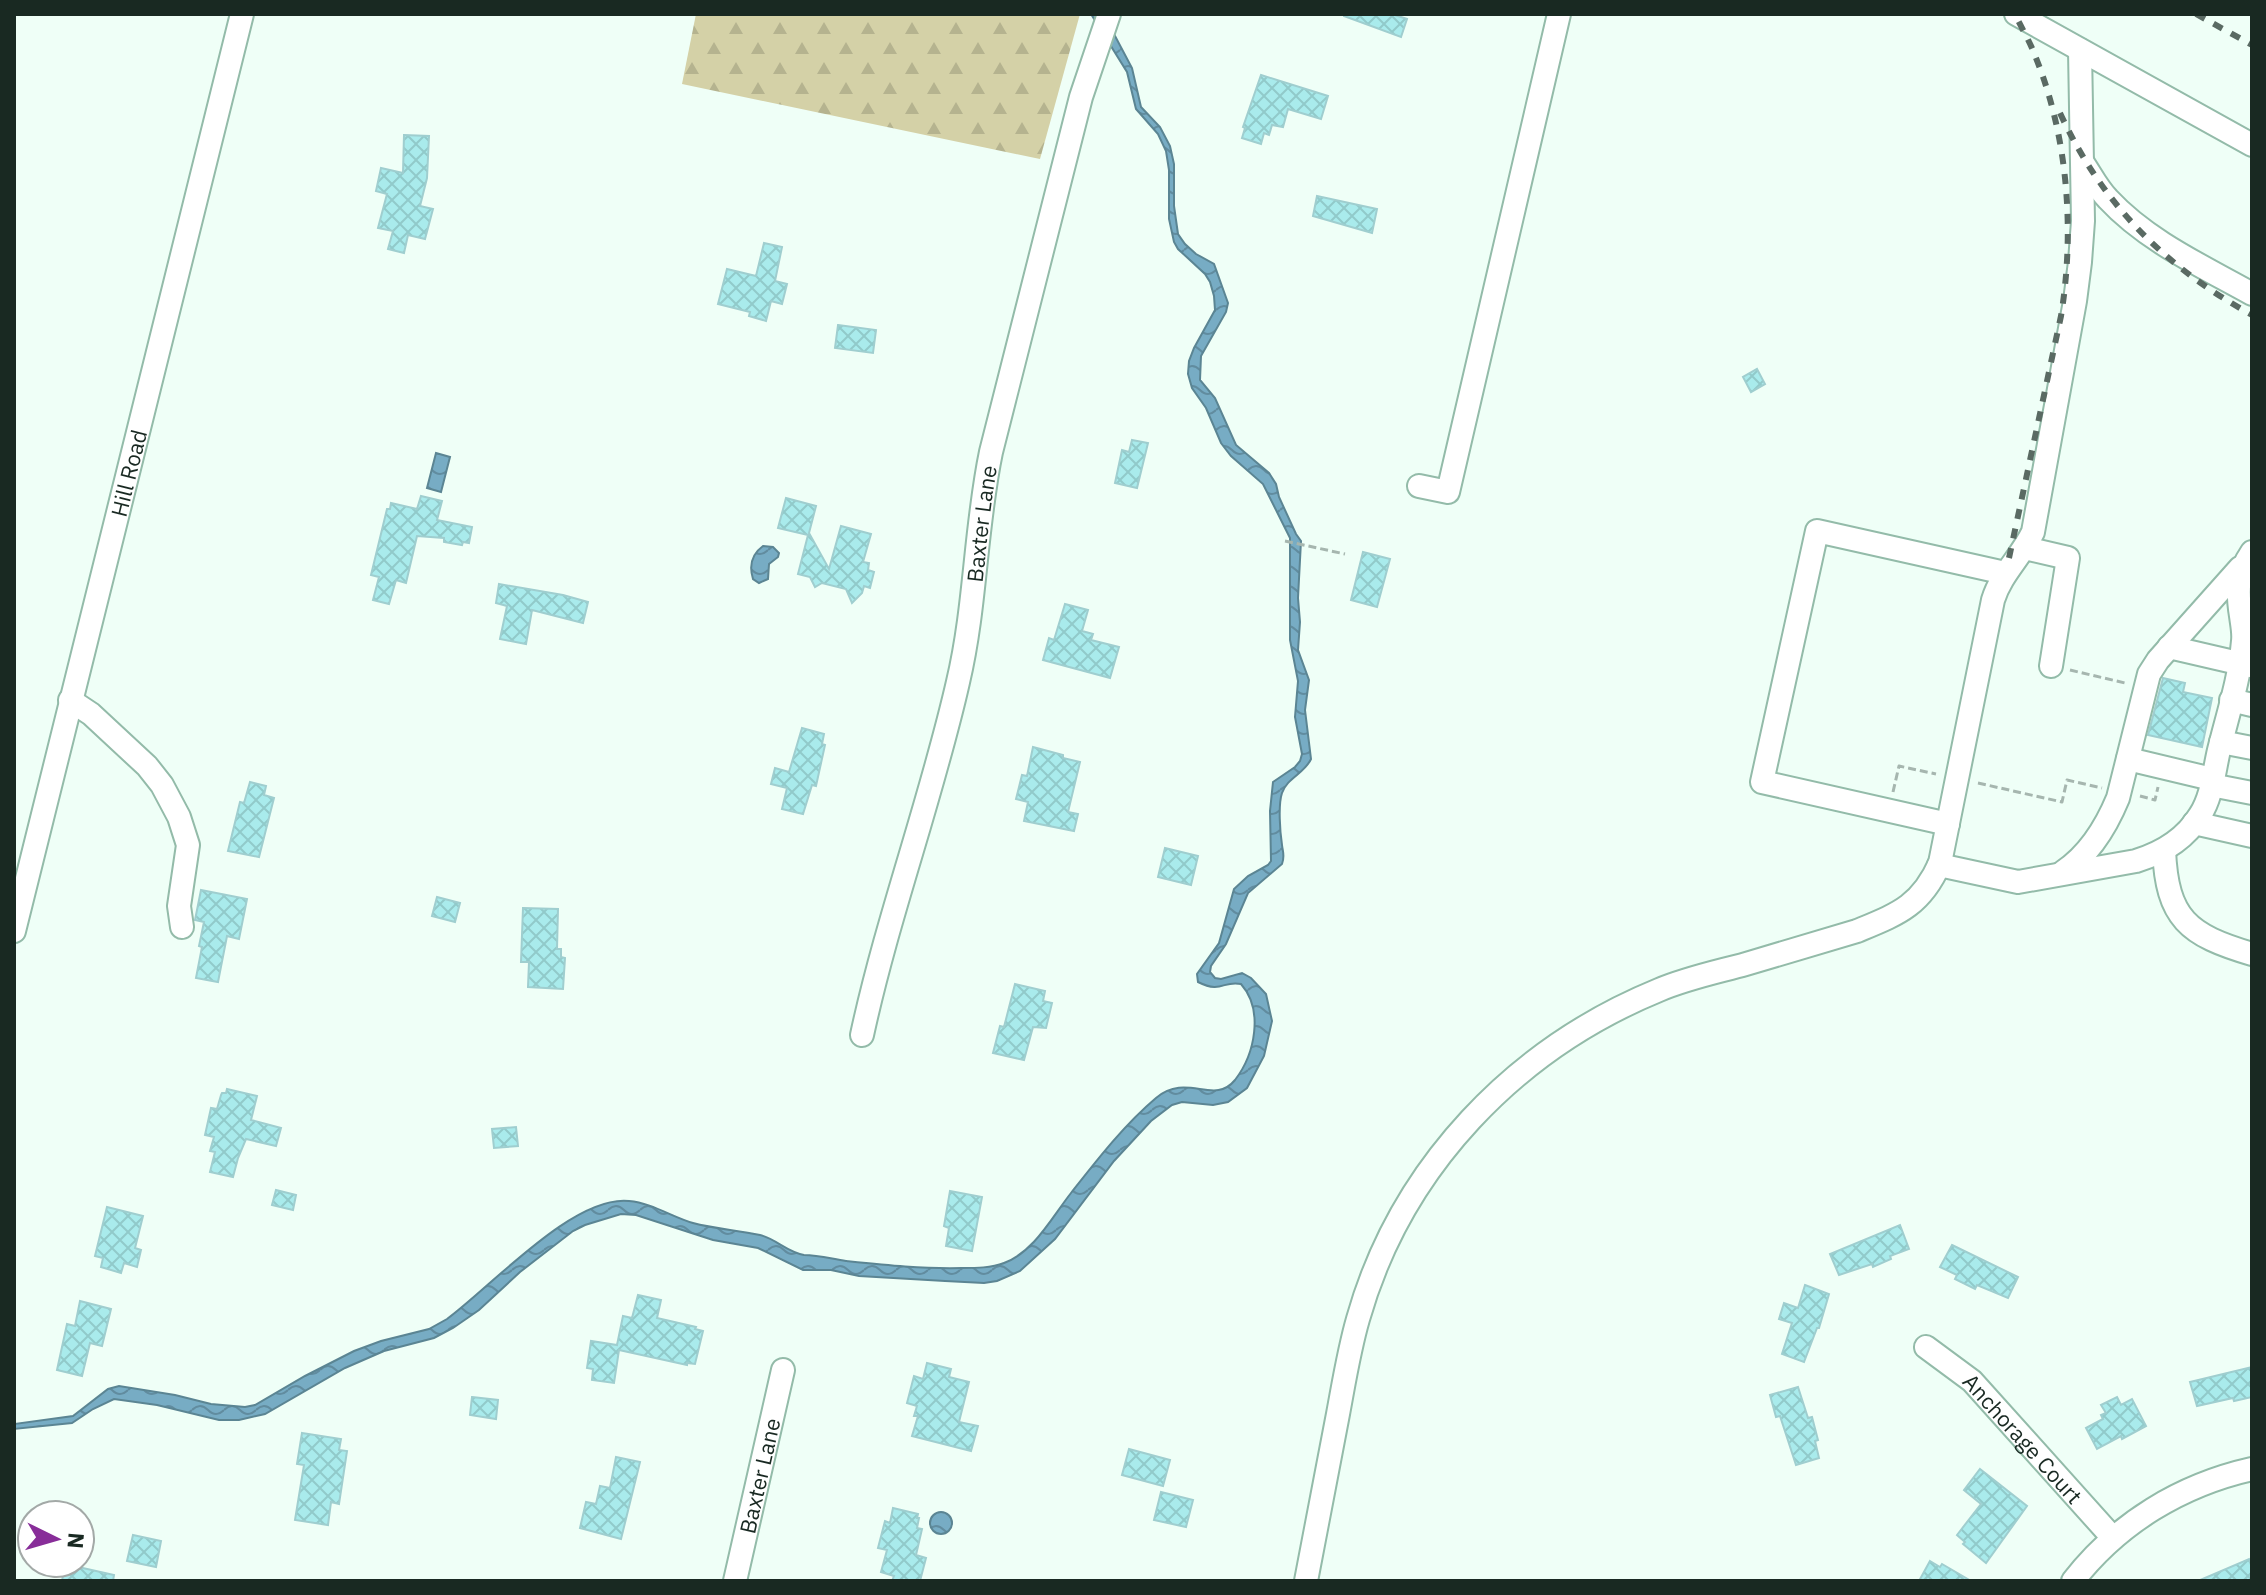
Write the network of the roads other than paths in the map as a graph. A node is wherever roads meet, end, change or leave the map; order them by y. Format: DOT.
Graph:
graph roads {
  1 [pos="242,14"];
  2 [pos="1559,14"];
  3 [pos="2016,14"];
  4 [pos="1109,17"];
  5 [pos="2080,50"];
  6 [pos="2252,145"];
  7 [pos="2082,162"];
  8 [pos="2252,294"];
  9 [pos="1419,486"];
  10 [pos="2025,548"];
  11 [pos="2249,556"];
  12 [pos="2005,573"];
  13 [pos="2247,626"];
  14 [pos="2169,647"];
  15 [pos="2246,665"];
  16 [pos="2051,666"];
  17 [pos="70,700"];
  18 [pos="2242,703"];
  19 [pos="2221,742"];
  20 [pos="2252,748"];
  21 [pos="2128,759"];
  22 [pos="2212,782"];
  23 [pos="2252,793"];
  24 [pos="2194,823"];
  25 [pos="1948,824"];
  26 [pos="2252,836"];
  27 [pos="2164,850"];
  28 [pos="1939,865"];
  29 [pos="2061,874"];
  30 [pos="182,927"];
  31 [pos="14,931"];
  32 [pos="2252,954"];
  33 [pos="862,1035"];
  34 [pos="1926,1347"];
  35 [pos="783,1370"];
  36 [pos="2252,1469"];
  37 [pos="2113,1538"];
  38 [pos="735,1581"];
  39 [pos="1306,1581"];
  40 [pos="2073,1581"];
  1 -- 17 [label="street, Hill Road"];
  2 -- 9 [label="street"];
  3 -- 5 [label="street"];
  4 -- 33 [label="street, Baxter Lane"];
  5 -- 6 [label="street"];
  5 -- 7 [label="street"];
  7 -- 8 [label="street"];
  7 -- 10 [label="street"];
  10 -- 12 [label="street"];
  10 -- 16 [label="street"];
  11 -- 13 [label="street"];
  11 -- 14 [label="street"];
  12 -- 25 [label="street"];
  12 -- 25 [label="street"];
  13 -- 15 [label="street"];
  14 -- 15 [label="street"];
  14 -- 21 [label="street"];
  15 -- 18 [label="street"];
  17 -- 30 [label="street"];
  17 -- 31 [label="street, Hill Road"];
  18 -- 19 [label="street"];
  19 -- 20 [label="street"];
  19 -- 22 [label="street"];
  21 -- 22 [label="street"];
  21 -- 29 [label="street"];
  22 -- 23 [label="street"];
  22 -- 24 [label="street"];
  24 -- 26 [label="street"];
  24 -- 27 [label="street"];
  25 -- 28 [label="street"];
  27 -- 29 [label="street"];
  27 -- 32 [label="street"];
  28 -- 29 [label="street"];
  28 -- 39 [label="street"];
  34 -- 37 [label="street, Anchorage Court"];
  35 -- 38 [label="street, Baxter Lane"];
  36 -- 37 [label="street"];
  37 -- 40 [label="street"];
}
